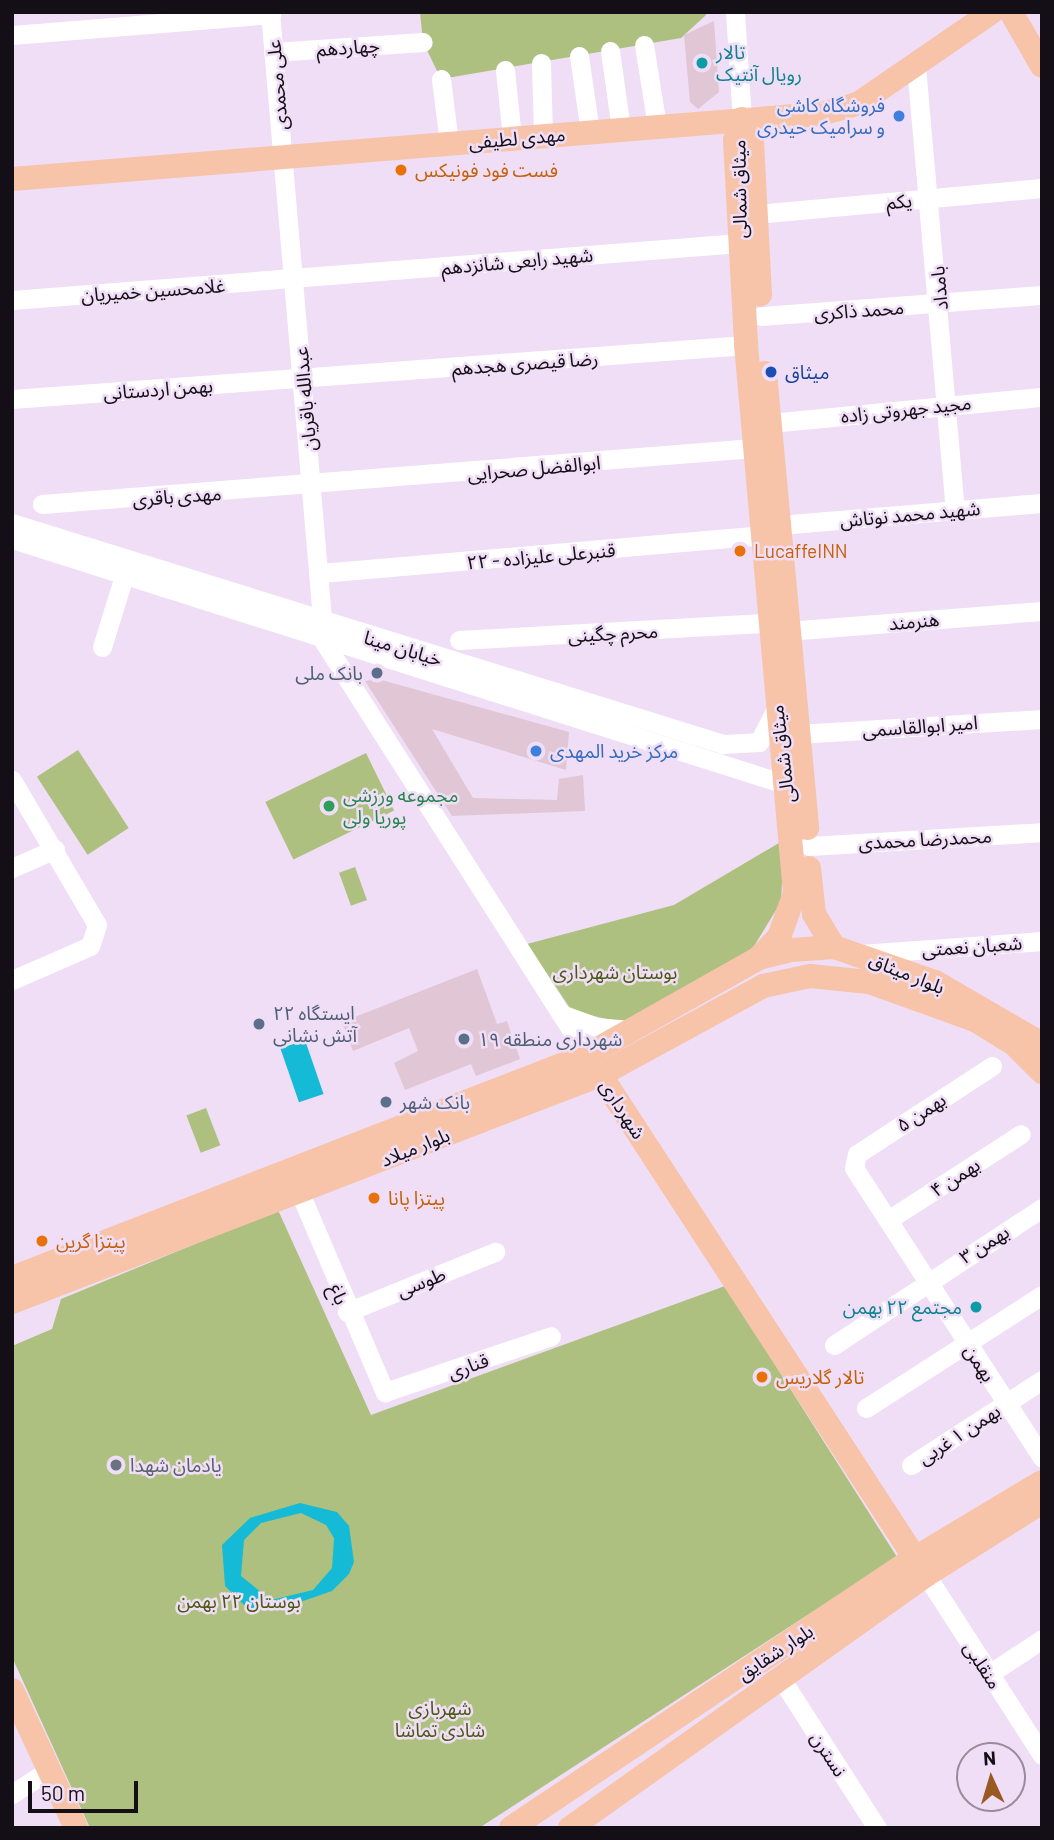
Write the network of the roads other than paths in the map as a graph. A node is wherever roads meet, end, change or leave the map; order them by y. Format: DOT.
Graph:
graph roads {
  1 [pos="735,12"];
  2 [pos="992,12"];
  3 [pos="1011,12"];
  4 [pos="271,13"];
  5 [pos="12,35"];
  6 [pos="423,42"];
  7 [pos="644,44"];
  8 [pos="610,51"];
  9 [pos="274,52"];
  10 [pos="579,56"];
  11 [pos="541,63"];
  12 [pos="916,66"];
  13 [pos="1042,66"];
  14 [pos="505,70"];
  15 [pos="1042,75"];
  16 [pos="441,79"];
  17 [pos="742,119"];
  18 [pos="657,126"];
  19 [pos="621,129"];
  20 [pos="590,132"];
  21 [pos="543,136"];
  22 [pos="512,138"];
  23 [pos="449,143"];
  24 [pos="283,157"];
  25 [pos="12,179"];
  26 [pos="1042,188"];
  27 [pos="932,198"];
  28 [pos="756,214"];
  29 [pos="740,243"];
  30 [pos="294,279"];
  31 [pos="1042,295"];
  32 [pos="12,300"];
  33 [pos="941,304"];
  34 [pos="761,316"];
  35 [pos="746,345"];
  36 [pos="303,379"];
  37 [pos="1042,397"];
  38 [pos="12,399"];
  39 [pos="947,404"];
  40 [pos="770,423"];
  41 [pos="754,447"];
  42 [pos="313,488"];
  43 [pos="1042,503"];
  44 [pos="42,504"];
  45 [pos="956,510"];
  46 [pos="12,523"];
  47 [pos="770,530"];
  48 [pos="12,539"];
  49 [pos="320,573"];
  50 [pos="124,576"];
  51 [pos="1042,611"];
  52 [pos="777,627"];
  53 [pos="323,632"];
  54 [pos="459,640"];
  55 [pos="102,647"];
  56 [pos="777,707"];
  57 [pos="1042,719"];
  58 [pos="798,734"];
  59 [pos="12,780"];
  60 [pos="794,784"];
  61 [pos="1042,832"];
  62 [pos="809,846"];
  63 [pos="55,849"];
  64 [pos="12,867"];
  65 [pos="1042,941"];
  66 [pos="834,947"];
  67 [pos="860,954"];
  68 [pos="760,958"];
  69 [pos="810,976"];
  70 [pos="12,980"];
  71 [pos="561,1014"];
  72 [pos="634,1031"];
  73 [pos="1042,1044"];
  74 [pos="594,1065"];
  75 [pos="992,1066"];
  76 [pos="1042,1072"];
  77 [pos="1021,1134"];
  78 [pos="853,1161"];
  79 [pos="293,1167"];
  80 [pos="297,1194"];
  81 [pos="1042,1208"];
  82 [pos="888,1220"];
  83 [pos="152,1236"];
  84 [pos="495,1252"];
  85 [pos="12,1278"];
  86 [pos="927,1280"];
  87 [pos="1042,1295"];
  88 [pos="12,1302"];
  89 [pos="346,1312"];
  90 [pos="551,1336"];
  91 [pos="968,1344"];
  92 [pos="834,1345"];
  93 [pos="1042,1380"];
  94 [pos="385,1392"];
  95 [pos="1007,1404"];
  96 [pos="866,1408"];
  97 [pos="1042,1457"];
  98 [pos="911,1465"];
  99 [pos="1042,1482"];
  100 [pos="1042,1502"];
  101 [pos="920,1566"];
  102 [pos="1042,1639"];
  103 [pos="989,1674"];
  104 [pos="732,1680"];
  105 [pos="782,1680"];
  106 [pos="15,1701"];
  107 [pos="743,1708"];
  108 [pos="681,1712"];
  109 [pos="691,1745"];
  110 [pos="1042,1755"];
  111 [pos="49,1770"];
  112 [pos="12,1794"];
  113 [pos="76,1828"];
  114 [pos="511,1828"];
  115 [pos="570,1828"];
  116 [pos="877,1828"];
  1 -- 17 [label="street"];
  2 -- 12 [label="main road, مهدی لطیفی"];
  3 -- 13 [label="main road"];
  3 -- 15 [label="street"];
  4 -- 5 [label="street"];
  4 -- 9 [label="street, علی محمدی"];
  6 -- 9 [label="street, چهاردهم"];
  7 -- 18 [label="street"];
  8 -- 19 [label="street"];
  9 -- 24 [label="street, علی محمدی"];
  10 -- 20 [label="street"];
  11 -- 21 [label="street"];
  12 -- 17 [label="main road, مهدی لطیفی"];
  12 -- 27 [label="street, بامداد"];
  14 -- 22 [label="street"];
  16 -- 23 [label="street"];
  17 -- 18 [label="main road, مهدی لطیفی"];
  17 -- 28 [label="main road, میثاق شمالی"];
  17 -- 29 [label="main road, میثاق شمالی"];
  18 -- 19 [label="main road, مهدی لطیفی"];
  19 -- 20 [label="main road, مهدی لطیفی"];
  20 -- 21 [label="main road, مهدی لطیفی"];
  21 -- 22 [label="main road, مهدی لطیفی"];
  22 -- 23 [label="main road, مهدی لطیفی"];
  23 -- 24 [label="main road, مهدی لطیفی"];
  24 -- 25 [label="main road, مهدی لطیفی"];
  24 -- 30 [label="street, عبدالله باقریان"];
  26 -- 27 [label="street, یکم"];
  27 -- 28 [label="street, یکم"];
  27 -- 33 [label="street, بامداد"];
  28 -- 34 [label="main road, میثاق شمالی"];
  29 -- 30 [label="street, شهید رابعی شانزدهم"];
  29 -- 35 [label="main road, میثاق شمالی"];
  30 -- 32 [label="street, غلامحسین خمیریان"];
  30 -- 36 [label="street, عبدالله باقریان"];
  31 -- 33 [label="street, محمد ذاکری"];
  33 -- 34 [label="street, محمد ذاکری"];
  33 -- 39 [label="street, بامداد"];
  34 -- 40 [label="main road, میثاق شمالی"];
  35 -- 36 [label="street, رضا قیصری هجدهم"];
  35 -- 41 [label="main road, میثاق شمالی"];
  36 -- 38 [label="street, بهمن اردستانی"];
  36 -- 42 [label="street, عبدالله باقریان"];
  37 -- 39 [label="street, مجید جهروتی زاده"];
  39 -- 40 [label="street, مجید جهروتی زاده"];
  39 -- 45 [label="street, بامداد"];
  40 -- 47 [label="main road, میثاق شمالی"];
  41 -- 42 [label="street, ابوالفضل صحرایی"];
  41 -- 47 [label="main road, میثاق شمالی"];
  42 -- 44 [label="street, مهدی باقری"];
  42 -- 49 [label="street, عبدالله باقریان"];
  43 -- 45 [label="street, شهید محمد نوتاش"];
  45 -- 47 [label="street, شهید محمد نوتاش"];
  46 -- 53 [label="street, خیابان مینا"];
  47 -- 49 [label="street, قنبرعلی علیزاده - ۲۲"];
  47 -- 52 [label="main road, میثاق شمالی"];
  48 -- 50 [label="street, خیابان مینا"];
  49 -- 53 [label="street, عبدالله باقریان"];
  50 -- 53 [label="street, خیابان مینا"];
  50 -- 55 [label="street"];
  51 -- 52 [label="street, هنرمند"];
  52 -- 54 [label="street, محرم چگینی"];
  52 -- 56 [label="main road, میثاق شمالی"];
  52 -- 58 [label="main road, میثاق شمالی"];
  53 -- 56 [label="street, خیابان مینا"];
  53 -- 60 [label="street, خیابان مینا"];
  53 -- 71 [label="street, شهرداری"];
  56 -- 60 [label="main road, میثاق شمالی"];
  57 -- 58 [label="street, امیر ابوالقاسمی"];
  58 -- 60 [label="main road, میثاق شمالی"];
  59 -- 63 [label="street"];
  60 -- 62 [label="main road, میثاق شمالی"];
  60 -- 68 [label="main road, میثاق شمالی"];
  61 -- 62 [label="street, محمدرضا محمدی"];
  62 -- 66 [label="main road, میثاق شمالی"];
  63 -- 64 [label="street"];
  63 -- 70 [label="street"];
  65 -- 67 [label="street, شعبان نعمتی"];
  66 -- 67 [label="main road, بلوار میثاق"];
  66 -- 68 [label="main road, بلوار میثاق"];
  67 -- 73 [label="main road, بلوار میثاق"];
  68 -- 72 [label="main road, بلوار میلاد"];
  69 -- 74 [label="main road, بلوار میلاد"];
  69 -- 76 [label="main road, بلوار میثاق"];
  71 -- 72 [label="street"];
  71 -- 74 [label="street, شهرداری"];
  72 -- 74 [label="main road, بلوار میلاد"];
  74 -- 79 [label="main road, بلوار میلاد"];
  74 -- 80 [label="main road, بلوار میلاد"];
  74 -- 101 [label="main road, شهرداری"];
  75 -- 78 [label="street, بهمن ۵"];
  77 -- 82 [label="street, بهمن ۴"];
  78 -- 82 [label="street, بهمن"];
  79 -- 80 [label="street, باغ"];
  79 -- 83 [label="main road, بلوار میلاد"];
  80 -- 83 [label="main road, بلوار میلاد"];
  80 -- 89 [label="street, باغ"];
  81 -- 86 [label="street, بهمن ۳"];
  82 -- 86 [label="street, بهمن"];
  83 -- 85 [label="main road, بلوار میلاد"];
  83 -- 88 [label="main road, بلوار میلاد"];
  84 -- 89 [label="street, طوسی"];
  86 -- 91 [label="street, بهمن"];
  86 -- 92 [label="street, بهمن ۳"];
  87 -- 91 [label="street"];
  89 -- 94 [label="street, باغ"];
  90 -- 94 [label="street, قناری"];
  91 -- 95 [label="street, بهمن"];
  91 -- 96 [label="street"];
  93 -- 95 [label="street, بهمن ۱ غربی"];
  95 -- 97 [label="street, بهمن"];
  95 -- 98 [label="street, بهمن ۱ غربی"];
  99 -- 101 [label="main road, بلوار شقایق"];
  100 -- 101 [label="main road, بلوار شقایق"];
  101 -- 103 [label="street, منقلبی"];
  101 -- 104 [label="main road, بلوار شقایق"];
  101 -- 105 [label="main road, بلوار شقایق"];
  102 -- 103 [label="street"];
  103 -- 110 [label="street, منقلبی"];
  104 -- 107 [label="main road"];
  104 -- 108 [label="main road, بلوار شقایق"];
  105 -- 107 [label="main road, بلوار شقایق"];
  105 -- 116 [label="street, نسترن"];
  106 -- 111 [label="main road"];
  107 -- 109 [label="main road, بلوار شقایق"];
  108 -- 109 [label="main road"];
  108 -- 114 [label="main road, بلوار شقایق"];
  109 -- 115 [label="main road, بلوار شقایق"];
  111 -- 112 [label="street"];
  111 -- 113 [label="main road"];
}
